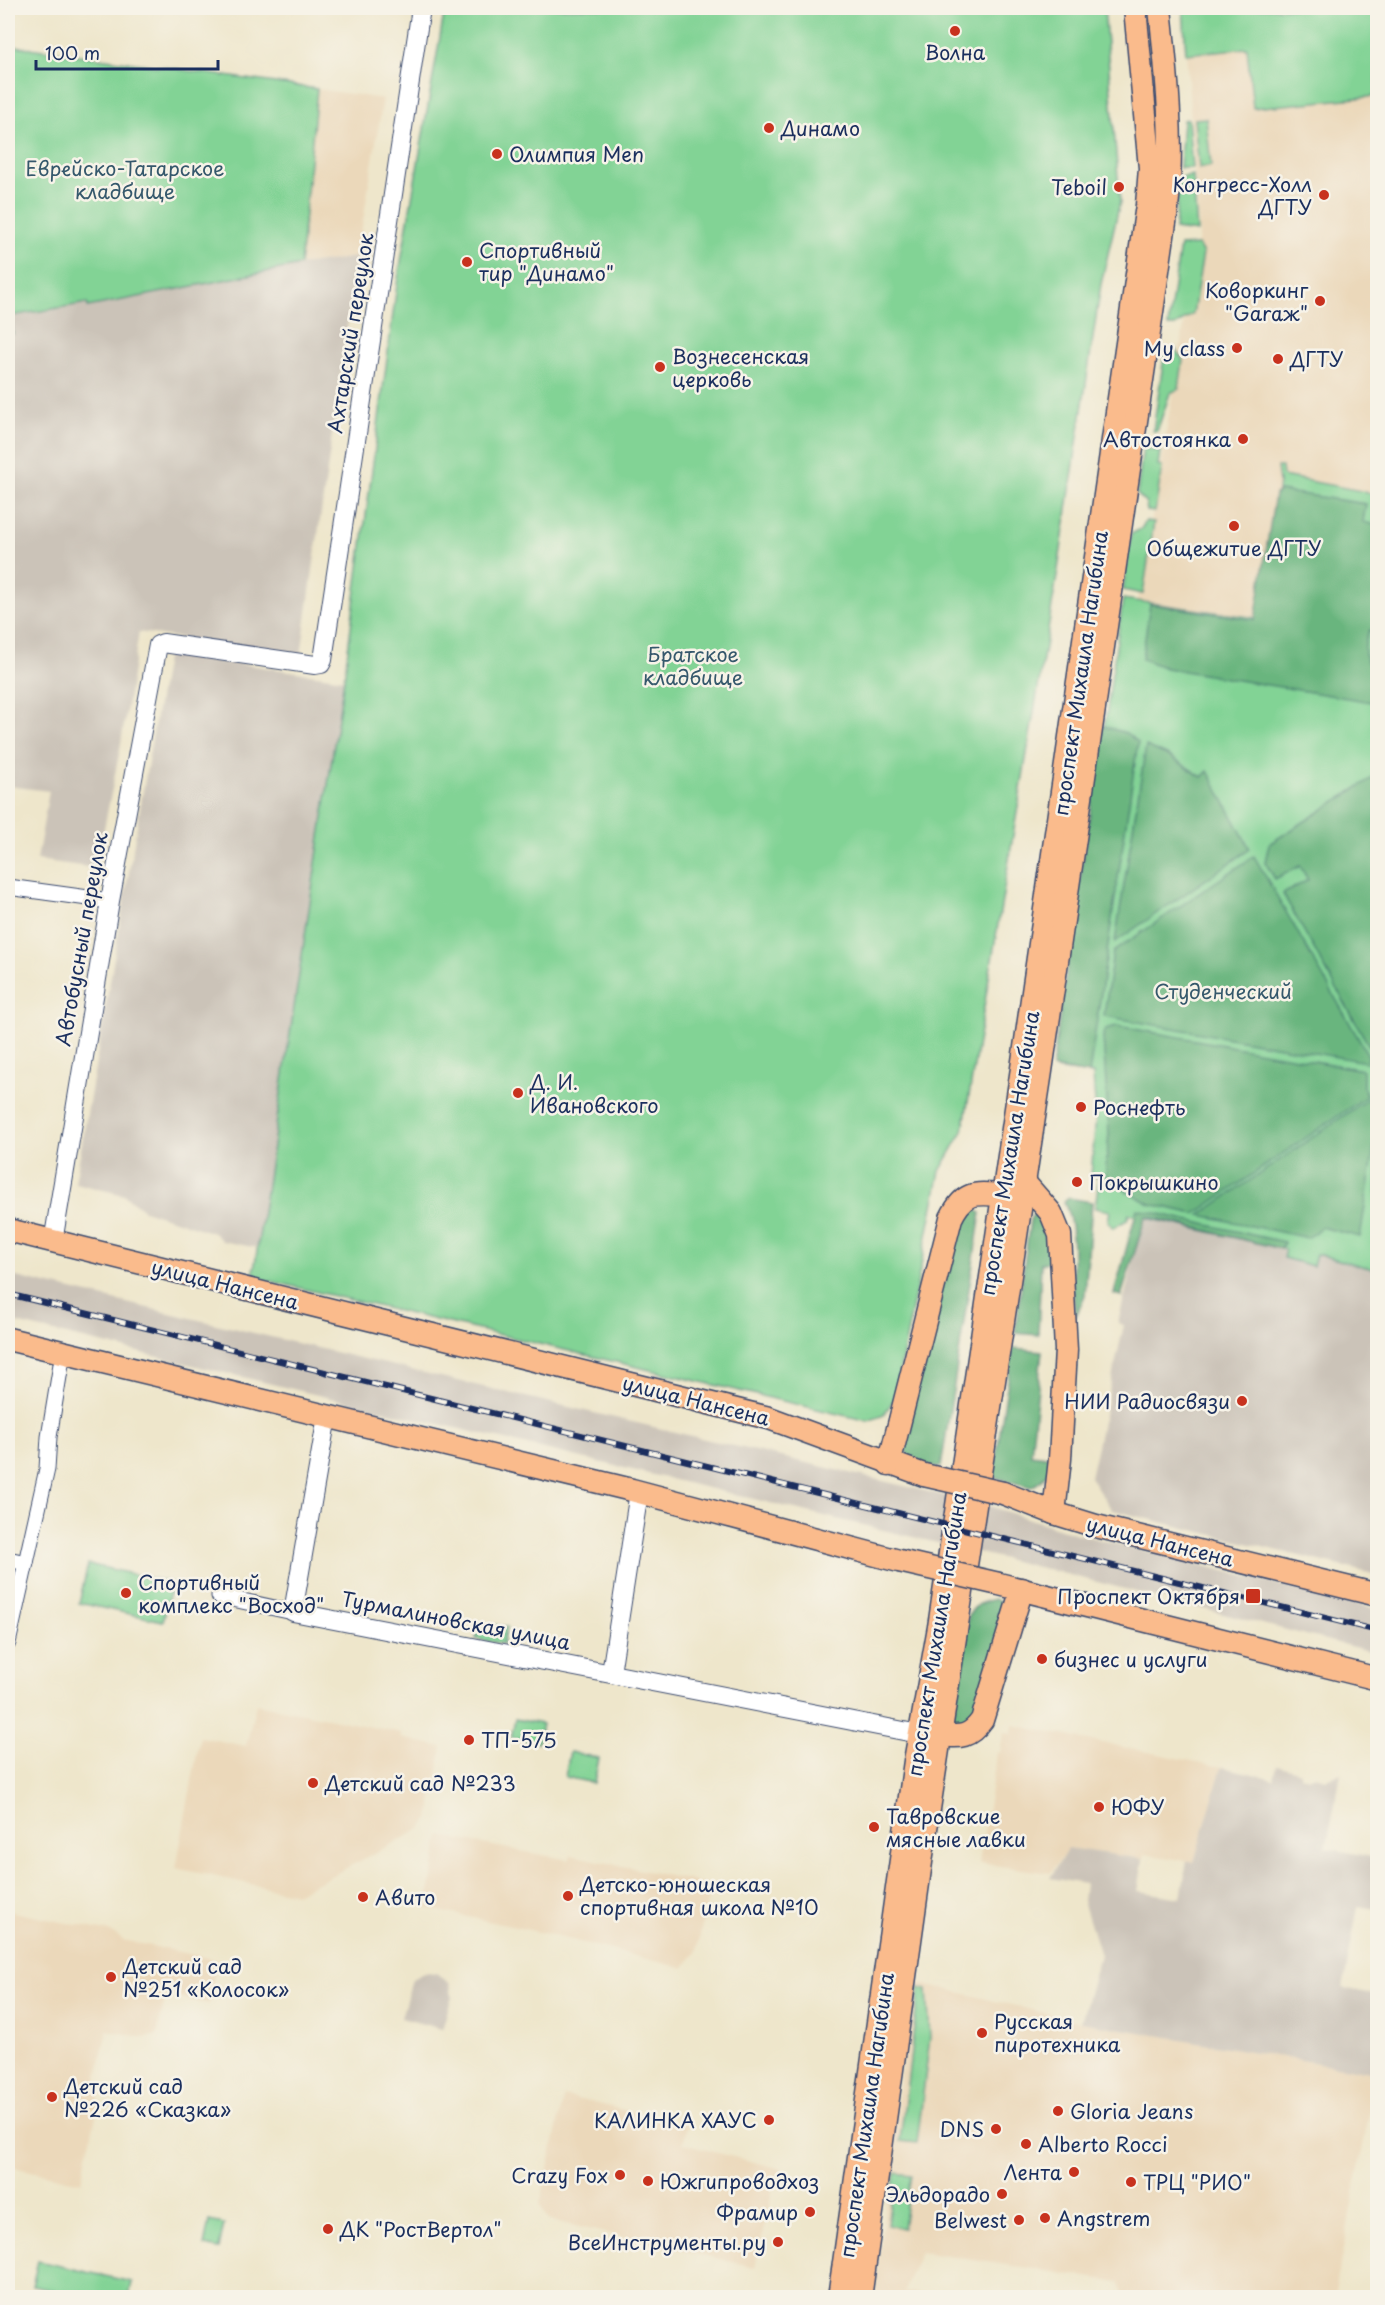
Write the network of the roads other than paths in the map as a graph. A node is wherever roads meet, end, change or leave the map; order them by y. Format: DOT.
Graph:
graph roads {
  1 [pos="421,8"];
  2 [pos="1136,8"];
  3 [pos="1160,8"];
  4 [pos="158,645"];
  5 [pos="8,887"];
  6 [pos="110,901"];
  7 [pos="1024,1182"];
  8 [pos="1002,1195"];
  9 [pos="1043,1205"];
  10 [pos="1020,1212"];
  11 [pos="8,1230"];
  12 [pos="53,1242"];
  13 [pos="8,1339"];
  14 [pos="63,1352"];
  15 [pos="327,1416"];
  16 [pos="889,1464"];
  17 [pos="1059,1474"];
  18 [pos="639,1492"];
  19 [pos="1012,1496"];
  20 [pos="1054,1513"];
  21 [pos="1096,1526"];
  22 [pos="8,1559"];
  23 [pos="26,1563"];
  24 [pos="1022,1588"];
  25 [pos="1377,1595"];
  26 [pos="219,1596"];
  27 [pos="293,1612"];
  28 [pos="8,1643"];
  29 [pos="610,1673"];
  30 [pos="1377,1679"];
  31 [pos="930,1735"];
  32 [pos="839,2298"];
  33 [pos="860,2298"];
  1 -- 4 [label="street, Ахтарский переулок"];
  2 -- 8 [label="main road, проспект Михаила Нагибина"];
  3 -- 7 [label="main road, проспект Михаила Нагибина"];
  4 -- 6 [label="street, Автобусный переулок"];
  5 -- 6 [label="street"];
  6 -- 12 [label="street, Автобусный переулок"];
  7 -- 9 [label="main road"];
  7 -- 10 [label="main road, проспект Михаила Нагибина"];
  8 -- 16 [label="main road"];
  8 -- 31 [label="main road, проспект Михаила Нагибина"];
  9 -- 10 [label="main road"];
  9 -- 17 [label="main road"];
  10 -- 31 [label="main road, проспект Михаила Нагибина"];
  11 -- 12 [label="main road, улица Нансена"];
  12 -- 16 [label="main road, улица Нансена"];
  13 -- 14 [label="main road"];
  14 -- 15 [label="main road"];
  14 -- 23 [label="street"];
  15 -- 18 [label="main road"];
  15 -- 27 [label="street"];
  16 -- 19 [label="main road, улица Нансена, bridge"];
  17 -- 19 [label="main road"];
  17 -- 20 [label="main road"];
  17 -- 21 [label="main road"];
  18 -- 24 [label="main road, bridge"];
  18 -- 29 [label="street"];
  19 -- 20 [label="main road, улица Нансена"];
  20 -- 21 [label="main road, улица Нансена"];
  21 -- 25 [label="main road, улица Нансена"];
  22 -- 23 [label="street"];
  23 -- 28 [label="street"];
  24 -- 30 [label="main road"];
  24 -- 31 [label="main road"];
  26 -- 27 [label="street, Турмалиновская улица"];
  27 -- 29 [label="street, Турмалиновская улица"];
  29 -- 31 [label="street, Турмалиновская улица"];
  31 -- 32 [label="main road, проспект Михаила Нагибина"];
  31 -- 33 [label="main road, проспект Михаила Нагибина"];
}
